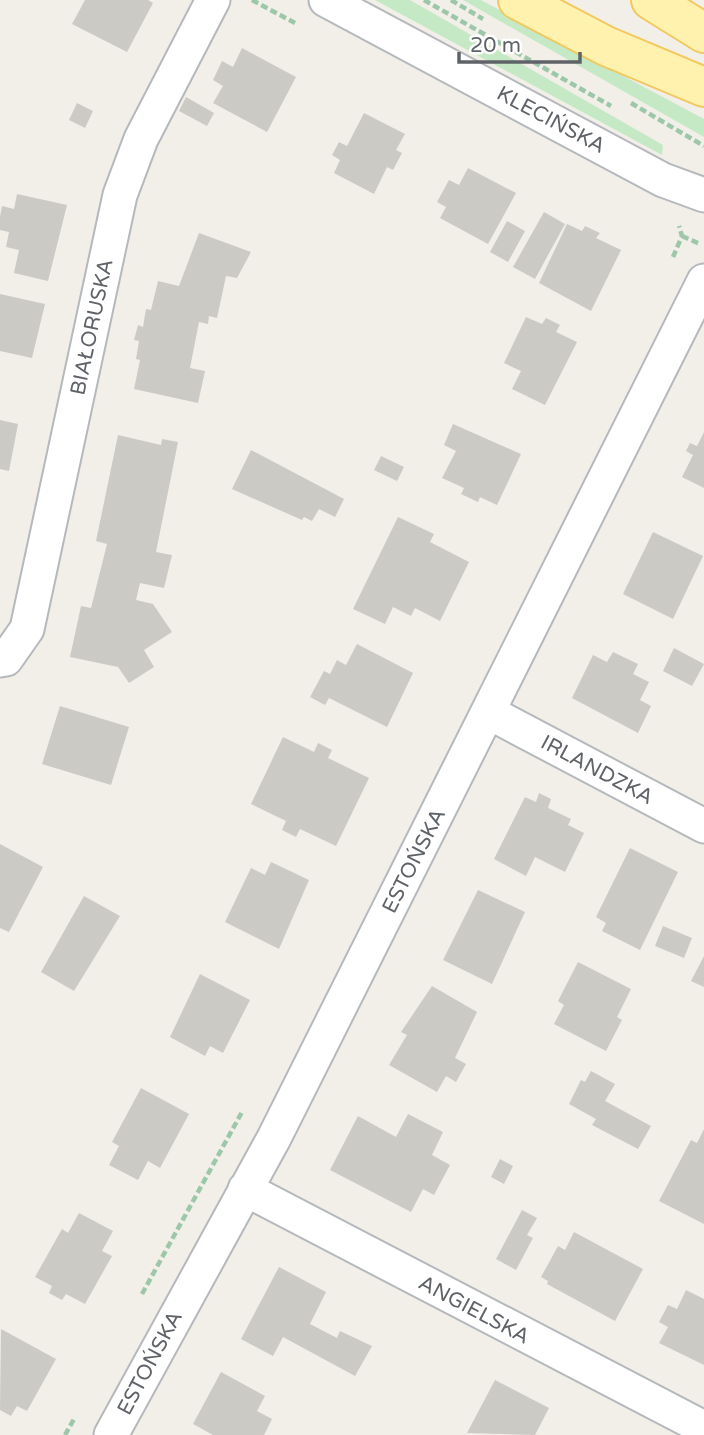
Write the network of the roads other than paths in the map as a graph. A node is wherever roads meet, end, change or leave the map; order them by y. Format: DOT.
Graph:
graph roads {
  1 [pos="213,0"];
  2 [pos="326,0"];
  3 [pos="518,0"];
  4 [pos="651,0"];
  5 [pos="704,33"];
  6 [pos="704,87"];
  7 [pos="704,195"];
  8 [pos="704,281"];
  9 [pos="0,660"];
  10 [pos="490,713"];
  11 [pos="704,826"];
  12 [pos="244,1189"];
  13 [pos="704,1428"];
  14 [pos="111,1435"];
  1 -- 9 [label="street, BIAŁORUSKA"];
  2 -- 7 [label="street, KLECIŃSKA"];
  3 -- 6 [label="main road"];
  4 -- 5 [label="main road"];
  8 -- 10 [label="street, ESTOŃSKA"];
  10 -- 11 [label="street, IRLANDZKA"];
  10 -- 12 [label="street, ESTOŃSKA"];
  12 -- 13 [label="street, ANGIELSKA"];
  12 -- 14 [label="street, ESTOŃSKA"];
}
